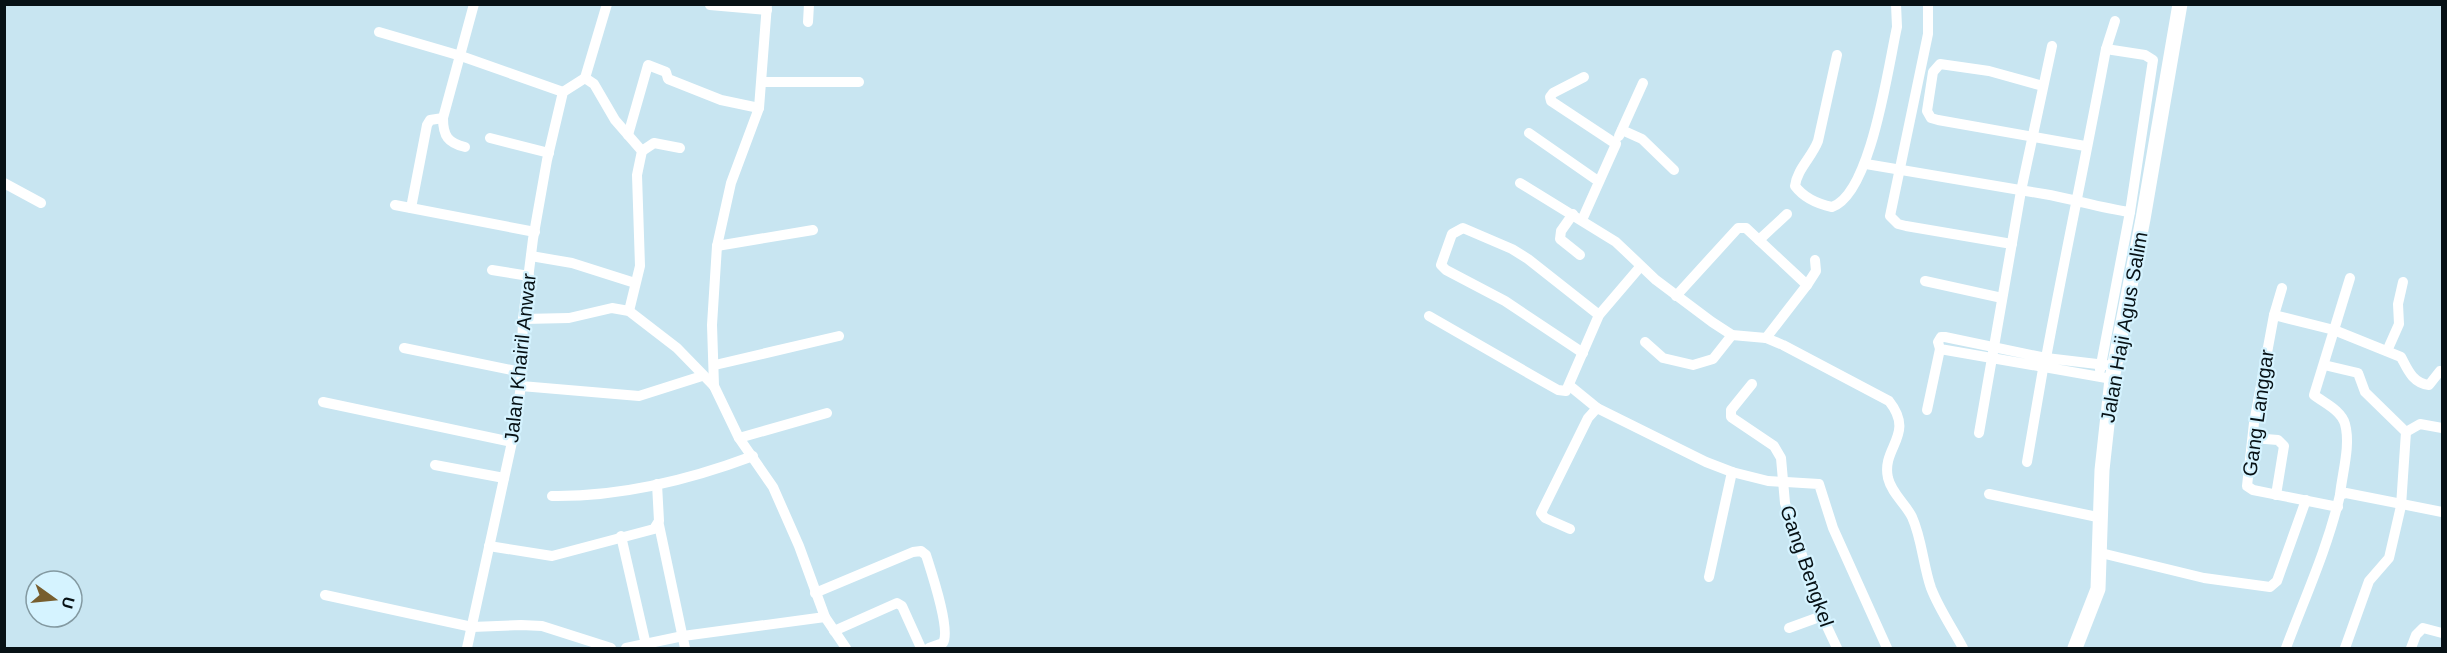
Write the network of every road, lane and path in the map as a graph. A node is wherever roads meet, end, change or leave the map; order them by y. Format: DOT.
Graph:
graph roads {
  1 [pos="474,4"];
  2 [pos="809,4"];
  3 [pos="1896,4"];
  4 [pos="1928,4"];
  5 [pos="2180,4"];
  6 [pos="604,5"];
  7 [pos="710,5"];
  8 [pos="767,7"];
  9 [pos="2115,21"];
  10 [pos="808,22"];
  11 [pos="379,32"];
  12 [pos="2052,46"];
  13 [pos="2106,49"];
  14 [pos="1837,55"];
  15 [pos="461,56"];
  16 [pos="1584,77"];
  17 [pos="585,78"];
  18 [pos="762,82"];
  19 [pos="859,82"];
  20 [pos="1643,84"];
  21 [pos="2043,86"];
  22 [pos="563,92"];
  23 [pos="759,108"];
  24 [pos="443,118"];
  25 [pos="1622,130"];
  26 [pos="1529,133"];
  27 [pos="628,135"];
  28 [pos="2032,136"];
  29 [pos="490,138"];
  30 [pos="1616,144"];
  31 [pos="2085,146"];
  32 [pos="465,147"];
  33 [pos="680,148"];
  34 [pos="642,151"];
  35 [pos="549,153"];
  36 [pos="1866,164"];
  37 [pos="1899,169"];
  38 [pos="1674,170"];
  39 [pos="1598,181"];
  40 [pos="4,183"];
  41 [pos="1520,183"];
  42 [pos="2021,191"];
  43 [pos="2076,200"];
  44 [pos="41,203"];
  45 [pos="395,205"];
  46 [pos="411,208"];
  47 [pos="2130,212"];
  48 [pos="1787,214"];
  49 [pos="1578,217"];
  50 [pos="813,230"];
  51 [pos="535,232"];
  52 [pos="1759,240"];
  53 [pos="2012,244"];
  54 [pos="717,246"];
  55 [pos="1580,255"];
  56 [pos="531,256"];
  57 [pos="1815,260"];
  58 [pos="1640,267"];
  59 [pos="492,270"];
  60 [pos="529,276"];
  61 [pos="2350,278"];
  62 [pos="1925,281"];
  63 [pos="2403,282"];
  64 [pos="635,283"];
  65 [pos="1807,285"];
  66 [pos="2282,288"];
  67 [pos="1676,296"];
  68 [pos="2002,298"];
  69 [pos="629,311"];
  70 [pos="1599,315"];
  71 [pos="2274,315"];
  72 [pos="1430,316"];
  73 [pos="523,319"];
  74 [pos="2334,330"];
  75 [pos="1732,334"];
  76 [pos="839,336"];
  77 [pos="1766,338"];
  78 [pos="1645,342"];
  79 [pos="404,348"];
  80 [pos="2387,351"];
  81 [pos="1583,353"];
  82 [pos="1993,353"];
  83 [pos="2045,364"];
  84 [pos="715,365"];
  85 [pos="2324,365"];
  86 [pos="2440,371"];
  87 [pos="521,372"];
  88 [pos="2106,372"];
  89 [pos="702,376"];
  90 [pos="1752,384"];
  91 [pos="521,386"];
  92 [pos="714,386"];
  93 [pos="1570,387"];
  94 [pos="323,402"];
  95 [pos="1597,408"];
  96 [pos="1927,410"];
  97 [pos="827,413"];
  98 [pos="2442,428"];
  99 [pos="2406,432"];
  100 [pos="1979,433"];
  101 [pos="739,438"];
  102 [pos="2253,438"];
  103 [pos="512,442"];
  104 [pos="753,456"];
  105 [pos="2027,462"];
  106 [pos="435,465"];
  107 [pos="1732,472"];
  108 [pos="504,478"];
  109 [pos="1782,483"];
  110 [pos="657,484"];
  111 [pos="1989,494"];
  112 [pos="2276,495"];
  113 [pos="2340,495"];
  114 [pos="552,496"];
  115 [pos="2306,500"];
  116 [pos="2401,506"];
  117 [pos="2338,507"];
  118 [pos="2442,512"];
  119 [pos="2102,518"];
  120 [pos="659,525"];
  121 [pos="1570,530"];
  122 [pos="621,536"];
  123 [pos="489,546"];
  124 [pos="2101,553"];
  125 [pos="1709,577"];
  126 [pos="815,593"];
  127 [pos="325,595"];
  128 [pos="1822,616"];
  129 [pos="825,617"];
  130 [pos="472,627"];
  131 [pos="1789,628"];
  132 [pos="834,631"];
  133 [pos="2442,633"];
  134 [pos="683,636"];
  135 [pos="646,645"];
  136 [pos="467,648"];
  137 [pos="611,648"];
  138 [pos="626,648"];
  139 [pos="685,648"];
  140 [pos="846,648"];
  141 [pos="921,648"];
  142 [pos="929,648"];
  143 [pos="1837,648"];
  144 [pos="1887,648"];
  145 [pos="1963,648"];
  146 [pos="2075,648"];
  147 [pos="2286,648"];
  148 [pos="2345,648"];
  149 [pos="2410,648"];
  1 -- 15 [label="street"];
  2 -- 10 [label="street"];
  3 -- 36 [label="street"];
  4 -- 37 [label="street"];
  5 -- 88 [label="street, Jalan Haji Agus Salim"];
  6 -- 17 [label="street"];
  7 -- 8 [label="street"];
  8 -- 18 [label="street"];
  9 -- 13 [label="street"];
  11 -- 15 [label="street"];
  12 -- 21 [label="street"];
  13 -- 31 [label="street"];
  13 -- 47 [label="street"];
  14 -- 36 [label="street"];
  15 -- 22 [label="street"];
  15 -- 24 [label="street"];
  16 -- 30 [label="street"];
  17 -- 22 [label="street"];
  17 -- 27 [label="street"];
  18 -- 19 [label="street"];
  18 -- 23 [label="street"];
  20 -- 25 [label="street"];
  21 -- 28 [label="street"];
  21 -- 28 [label="street"];
  22 -- 35 [label="street, Jalan Khairil Anwar"];
  23 -- 27 [label="street"];
  23 -- 54 [label="street"];
  24 -- 32 [label="street"];
  24 -- 46 [label="street"];
  25 -- 30 [label="street"];
  25 -- 38 [label="street"];
  26 -- 39 [label="street"];
  27 -- 34 [label="street"];
  28 -- 31 [label="street"];
  28 -- 42 [label="street"];
  29 -- 35 [label="street"];
  30 -- 39 [label="street"];
  31 -- 43 [label="street"];
  33 -- 34 [label="street"];
  34 -- 64 [label="street"];
  35 -- 51 [label="street, Jalan Khairil Anwar"];
  36 -- 37 [label="street"];
  37 -- 42 [label="street"];
  37 -- 53 [label="street"];
  39 -- 49 [label="street"];
  40 -- 44 [label="street"];
  41 -- 49 [label="street"];
  42 -- 43 [label="street"];
  42 -- 53 [label="street"];
  43 -- 47 [label="street"];
  43 -- 83 [label="street"];
  45 -- 46 [label="street"];
  46 -- 51 [label="street"];
  47 -- 88 [label="street"];
  48 -- 52 [label="street"];
  49 -- 55 [label="street"];
  49 -- 58 [label="street"];
  50 -- 54 [label="street"];
  51 -- 56 [label="street, Jalan Khairil Anwar"];
  52 -- 65 [label="street"];
  52 -- 67 [label="street"];
  53 -- 68 [label="street"];
  54 -- 84 [label="street"];
  56 -- 60 [label="street, Jalan Khairil Anwar"];
  56 -- 64 [label="street"];
  57 -- 65 [label="street"];
  58 -- 67 [label="street"];
  58 -- 70 [label="street"];
  59 -- 60 [label="street"];
  60 -- 73 [label="street, Jalan Khairil Anwar"];
  61 -- 74 [label="street"];
  62 -- 68 [label="street"];
  63 -- 80 [label="street"];
  64 -- 69 [label="street"];
  65 -- 77 [label="street"];
  66 -- 71 [label="street, Gang Langgar"];
  67 -- 75 [label="street"];
  68 -- 82 [label="street"];
  69 -- 73 [label="street"];
  69 -- 89 [label="street"];
  70 -- 81 [label="street"];
  70 -- 81 [label="street"];
  71 -- 74 [label="street"];
  71 -- 102 [label="street, Gang Langgar"];
  72 -- 93 [label="street"];
  73 -- 87 [label="street, Jalan Khairil Anwar"];
  74 -- 80 [label="street"];
  74 -- 85 [label="street"];
  75 -- 77 [label="street"];
  75 -- 78 [label="street"];
  76 -- 84 [label="street"];
  77 -- 145 [label="street"];
  79 -- 87 [label="street"];
  80 -- 86 [label="street"];
  81 -- 93 [label="street"];
  82 -- 83 [label="street"];
  82 -- 96 [label="street"];
  82 -- 100 [label="street"];
  83 -- 88 [label="street"];
  83 -- 105 [label="street"];
  84 -- 92 [label="street"];
  85 -- 99 [label="street"];
  85 -- 113 [label="street"];
  87 -- 91 [label="street, Jalan Khairil Anwar"];
  88 -- 119 [label="street, Jalan Haji Agus Salim"];
  89 -- 91 [label="street"];
  89 -- 92 [label="street"];
  90 -- 109 [label="street, Gang Bengkel"];
  91 -- 103 [label="street, Jalan Khairil Anwar"];
  92 -- 101 [label="street"];
  93 -- 95 [label="street"];
  94 -- 103 [label="street"];
  95 -- 107 [label="street"];
  95 -- 121 [label="street"];
  97 -- 101 [label="street"];
  98 -- 99 [label="street"];
  99 -- 116 [label="street"];
  101 -- 104 [label="street"];
  102 -- 112 [label="street, Gang Langgar"];
  102 -- 112 [label="street"];
  103 -- 108 [label="street, Jalan Khairil Anwar"];
  104 -- 110 [label="street"];
  104 -- 126 [label="street"];
  106 -- 108 [label="street"];
  107 -- 109 [label="street"];
  107 -- 125 [label="street"];
  108 -- 123 [label="street, Jalan Khairil Anwar"];
  109 -- 128 [label="street, Gang Bengkel"];
  109 -- 144 [label="street"];
  110 -- 114 [label="street"];
  110 -- 120 [label="street"];
  111 -- 119 [label="street"];
  112 -- 115 [label="street, Gang Langgar"];
  113 -- 116 [label="street"];
  113 -- 117 [label="street"];
  115 -- 117 [label="street, Gang Langgar"];
  115 -- 124 [label="street"];
  116 -- 118 [label="street"];
  116 -- 148 [label="street"];
  117 -- 147 [label="street"];
  119 -- 124 [label="street, Jalan Haji Agus Salim"];
  120 -- 122 [label="street"];
  120 -- 134 [label="street"];
  122 -- 123 [label="street"];
  122 -- 135 [label="street"];
  123 -- 130 [label="street, Jalan Khairil Anwar"];
  124 -- 146 [label="street, Jalan Haji Agus Salim"];
  126 -- 129 [label="street"];
  126 -- 142 [label="street"];
  127 -- 130 [label="street"];
  128 -- 131 [label="street"];
  128 -- 143 [label="street, Gang Bengkel"];
  129 -- 132 [label="street"];
  129 -- 134 [label="street"];
  130 -- 136 [label="street, Jalan Khairil Anwar"];
  130 -- 137 [label="street"];
  132 -- 140 [label="street"];
  132 -- 141 [label="street"];
  133 -- 149 [label="street"];
  134 -- 135 [label="street"];
  134 -- 139 [label="street"];
  135 -- 138 [label="street"];
}
